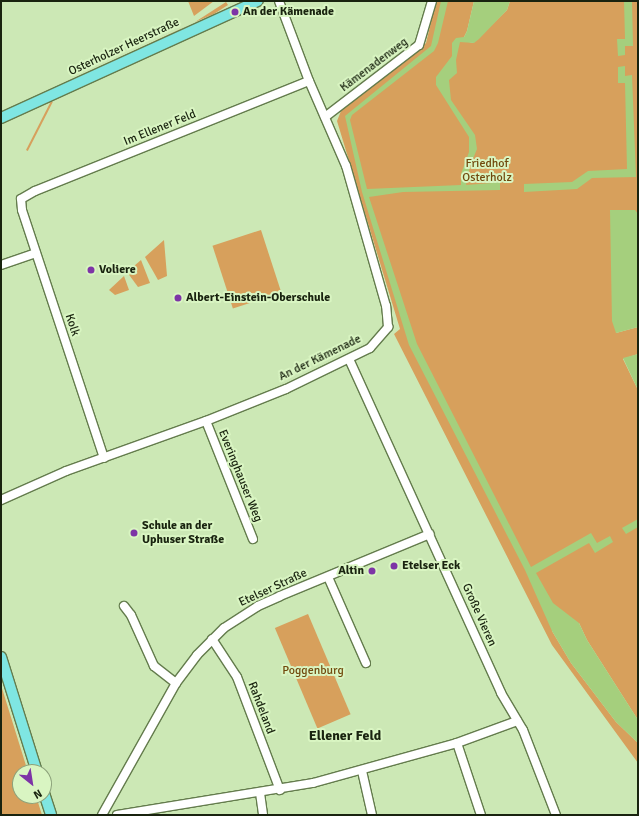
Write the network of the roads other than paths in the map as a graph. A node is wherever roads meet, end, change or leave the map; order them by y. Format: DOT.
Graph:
graph roads {
  1 [pos="258,1"];
  2 [pos="279,1"];
  3 [pos="432,1"];
  4 [pos="309,81"];
  5 [pos="325,117"];
  6 [pos="1,118"];
  7 [pos="21,199"];
  8 [pos="36,253"];
  9 [pos="1,265"];
  10 [pos="349,360"];
  11 [pos="206,421"];
  12 [pos="104,458"];
  13 [pos="1,500"];
  14 [pos="430,534"];
  15 [pos="253,539"];
  16 [pos="328,577"];
  17 [pos="124,606"];
  18 [pos="212,638"];
  19 [pos="1,657"];
  20 [pos="366,663"];
  21 [pos="176,683"];
  22 [pos="517,721"];
  23 [pos="457,743"];
  24 [pos="34,764"];
  25 [pos="362,771"];
  26 [pos="280,790"];
  27 [pos="260,794"];
  28 [pos="48,804"];
  29 [pos="51,815"];
  30 [pos="102,815"];
  31 [pos="117,815"];
  32 [pos="263,815"];
  33 [pos="372,815"];
  34 [pos="481,815"];
  35 [pos="556,815"];
  1 -- 6 [label="main road, Osterholzer Heerstraße"];
  2 -- 4 [label="street, An der Kämenade"];
  3 -- 5 [label="street, Kämenadenweg"];
  4 -- 5 [label="street, An der Kämenade"];
  4 -- 7 [label="street, Im Ellener Feld"];
  5 -- 10 [label="street, An der Kämenade"];
  7 -- 8 [label="street, Kolk"];
  8 -- 9 [label="street"];
  8 -- 12 [label="street, Kolk"];
  10 -- 11 [label="street, An der Kämenade"];
  10 -- 14 [label="street, Große Vieren"];
  11 -- 12 [label="street, An der Kämenade"];
  11 -- 15 [label="street, Everinghauser Weg"];
  12 -- 13 [label="street, An der Kämenade"];
  14 -- 16 [label="street, Etelser Straße"];
  14 -- 22 [label="street, Große Vieren"];
  16 -- 18 [label="street, Etelser Straße"];
  16 -- 20 [label="street"];
  17 -- 21 [label="street"];
  18 -- 21 [label="street, Etelser Straße"];
  18 -- 26 [label="street, Rahdeland"];
  19 -- 24 [label="main road"];
  21 -- 30 [label="street, Etelser Straße"];
  22 -- 23 [label="street"];
  22 -- 35 [label="street, Große Vieren"];
  23 -- 25 [label="street"];
  23 -- 34 [label="street"];
  25 -- 26 [label="street"];
  25 -- 33 [label="street"];
  26 -- 27 [label="street"];
  27 -- 31 [label="street"];
  27 -- 32 [label="street"];
  28 -- 29 [label="main road"];
}
